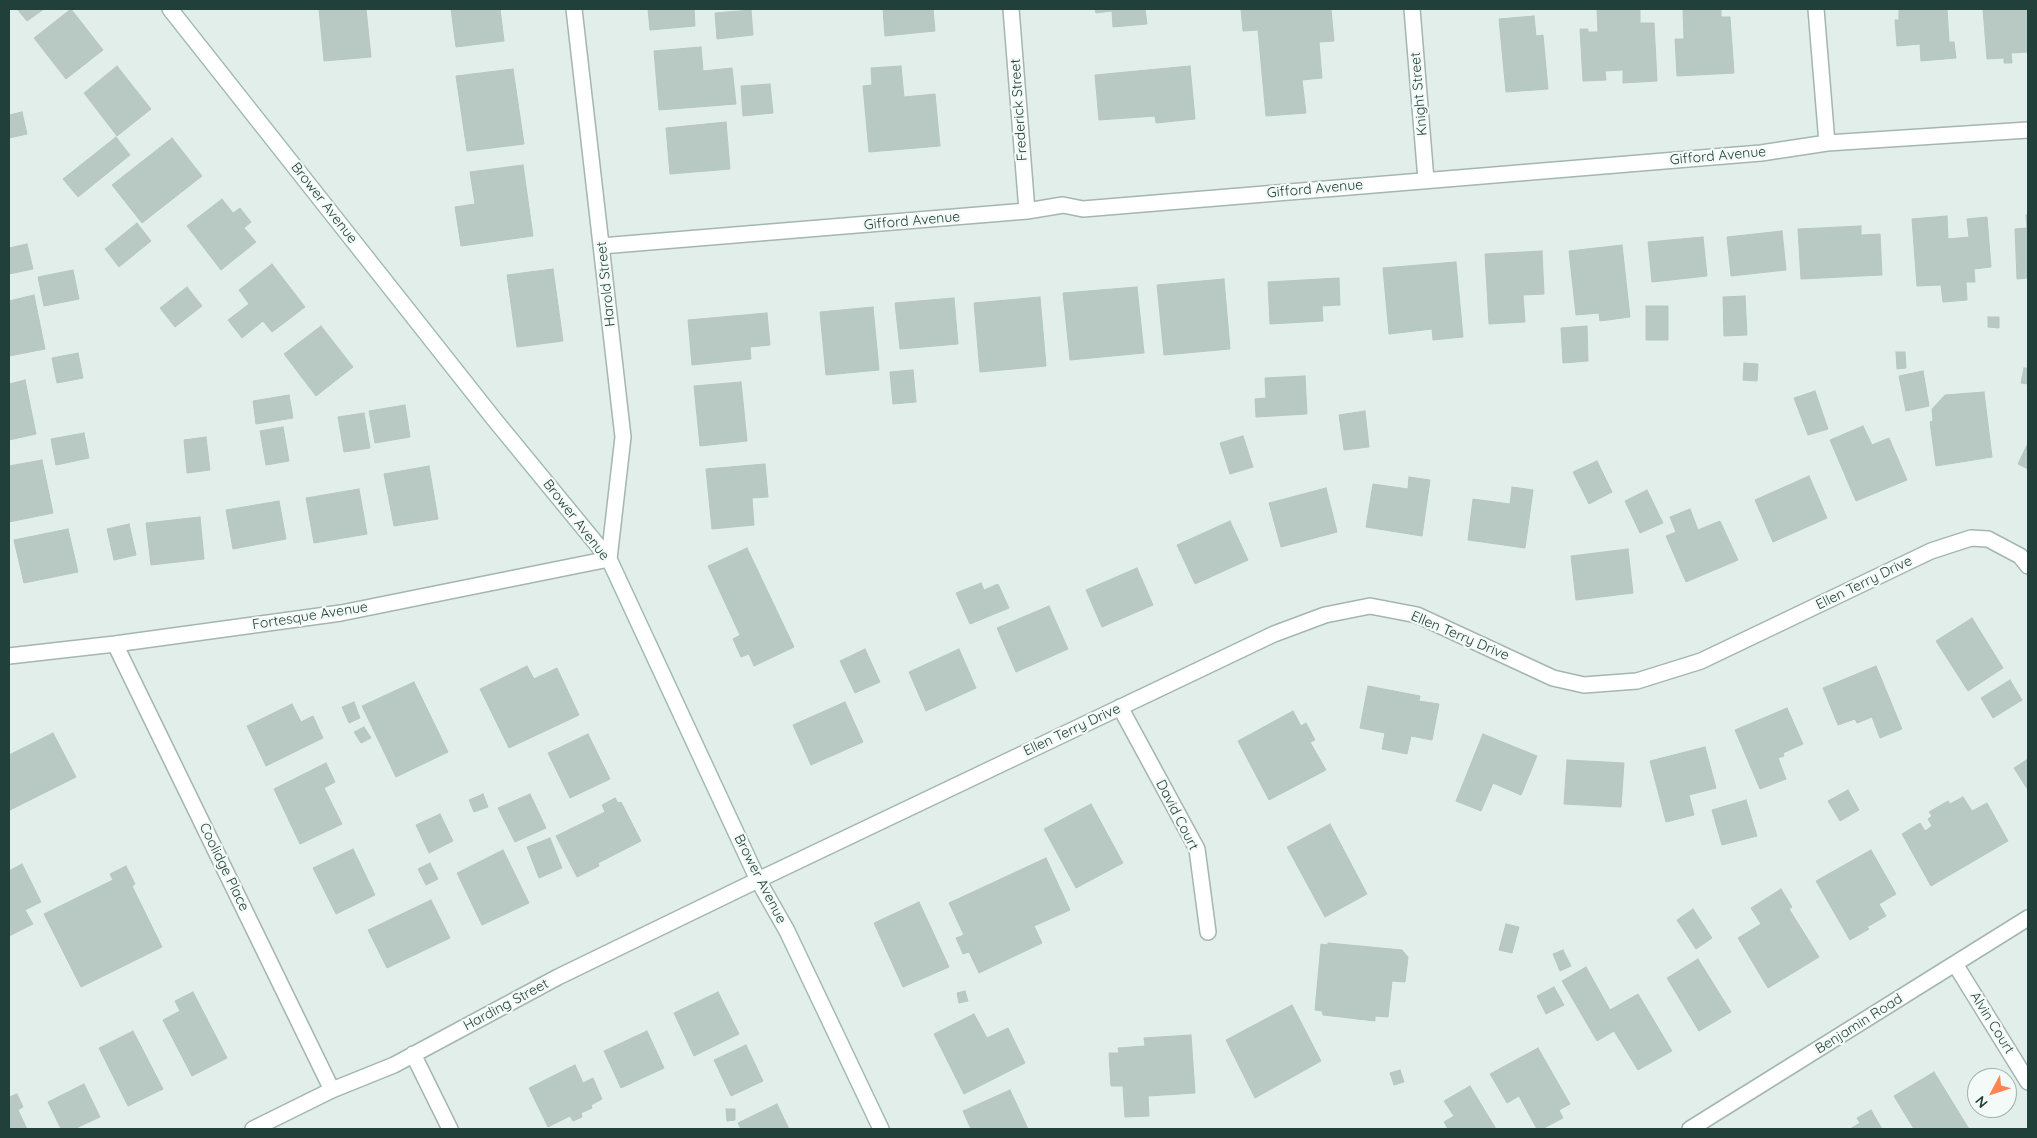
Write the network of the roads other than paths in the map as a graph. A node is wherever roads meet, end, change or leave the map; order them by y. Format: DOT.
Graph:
graph roads {
  1 [pos="170,9"];
  2 [pos="574,9"];
  3 [pos="1011,9"];
  4 [pos="1412,9"];
  5 [pos="1816,9"];
  6 [pos="2028,130"];
  7 [pos="1827,143"];
  8 [pos="1426,180"];
  9 [pos="1027,211"];
  10 [pos="601,246"];
  11 [pos="609,559"];
  12 [pos="2028,566"];
  13 [pos="115,644"];
  14 [pos="9,656"];
  15 [pos="1120,707"];
  16 [pos="758,880"];
  17 [pos="2028,918"];
  18 [pos="1208,932"];
  19 [pos="1955,964"];
  20 [pos="413,1054"];
  21 [pos="2028,1082"];
  22 [pos="332,1090"];
  23 [pos="253,1129"];
  24 [pos="450,1129"];
  25 [pos="881,1129"];
  26 [pos="1690,1129"];
  1 -- 11 [label="street, Brower Avenue"];
  2 -- 10 [label="street, Harold Street"];
  3 -- 9 [label="street, Frederick Street"];
  4 -- 8 [label="street, Knight Street"];
  5 -- 7 [label="street"];
  6 -- 7 [label="street, Gifford Avenue"];
  7 -- 8 [label="street, Gifford Avenue"];
  8 -- 9 [label="street, Gifford Avenue"];
  9 -- 10 [label="street, Gifford Avenue"];
  10 -- 11 [label="street, Harold Street"];
  11 -- 13 [label="street, Fortesque Avenue"];
  11 -- 16 [label="street, Brower Avenue"];
  12 -- 15 [label="street, Ellen Terry Drive"];
  13 -- 14 [label="street, Fortesque Avenue"];
  13 -- 22 [label="street, Coolidge Place"];
  15 -- 16 [label="street, Ellen Terry Drive"];
  15 -- 18 [label="street, David Court"];
  16 -- 20 [label="street, Harding Street"];
  16 -- 25 [label="street, Brower Avenue"];
  17 -- 19 [label="street, Benjamin Road"];
  19 -- 21 [label="street, Alvin Court"];
  19 -- 26 [label="street, Benjamin Road"];
  20 -- 22 [label="street, Harding Street"];
  20 -- 24 [label="street"];
  22 -- 23 [label="street, Harding Street"];
}
